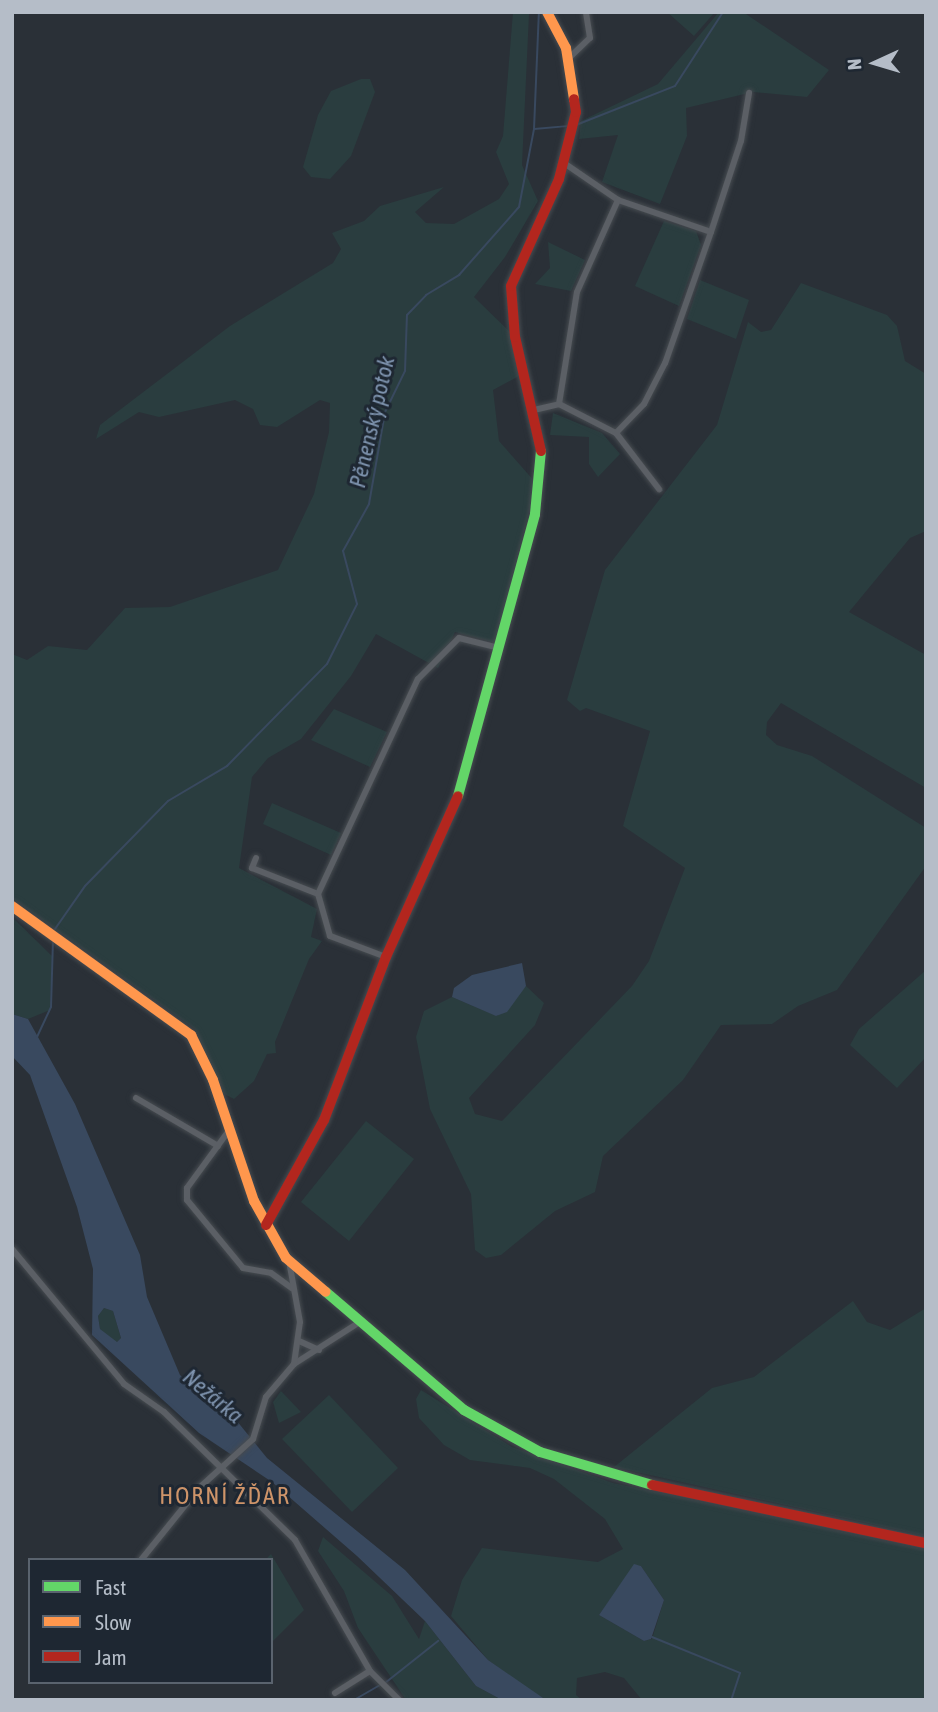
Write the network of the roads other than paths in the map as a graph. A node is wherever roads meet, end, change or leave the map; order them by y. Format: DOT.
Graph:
graph roads {
  1 [pos="547,12"];
  2 [pos="586,12"];
  3 [pos="569,58"];
  4 [pos="749,93"];
  5 [pos="564,163"];
  6 [pos="618,200"];
  7 [pos="711,232"];
  8 [pos="559,404"];
  9 [pos="534,410"];
  10 [pos="617,433"];
  11 [pos="659,489"];
  12 [pos="499,648"];
  13 [pos="256,858"];
  14 [pos="318,894"];
  15 [pos="12,906"];
  16 [pos="386,957"];
  17 [pos="136,1098"];
  18 [pos="230,1129"];
  19 [pos="218,1146"];
  20 [pos="266,1225"];
  21 [pos="12,1249"];
  22 [pos="289,1261"];
  23 [pos="292,1288"];
  24 [pos="360,1322"];
  25 [pos="299,1341"];
  26 [pos="319,1350"];
  27 [pos="294,1364"];
  28 [pos="225,1467"];
  29 [pos="926,1543"];
  30 [pos="143,1558"];
  31 [pos="370,1671"];
  32 [pos="335,1693"];
  33 [pos="399,1700"];
  1 -- 3 [label="street"];
  2 -- 3 [label="street"];
  3 -- 5 [label="street"];
  4 -- 7 [label="street"];
  5 -- 6 [label="street"];
  5 -- 9 [label="street"];
  6 -- 7 [label="street"];
  6 -- 8 [label="street"];
  7 -- 10 [label="street"];
  8 -- 9 [label="street"];
  8 -- 10 [label="street"];
  9 -- 12 [label="street"];
  10 -- 11 [label="street"];
  12 -- 14 [label="street"];
  12 -- 16 [label="street"];
  13 -- 14 [label="street"];
  14 -- 16 [label="street"];
  15 -- 18 [label="street"];
  16 -- 20 [label="street"];
  17 -- 19 [label="street"];
  18 -- 19 [label="street"];
  18 -- 20 [label="street"];
  19 -- 23 [label="street"];
  20 -- 22 [label="street"];
  21 -- 28 [label="street"];
  22 -- 23 [label="street"];
  22 -- 24 [label="street"];
  23 -- 25 [label="street"];
  24 -- 26 [label="street"];
  24 -- 29 [label="street"];
  25 -- 26 [label="street"];
  25 -- 27 [label="street"];
  26 -- 27 [label="street"];
  27 -- 28 [label="street"];
  28 -- 30 [label="street"];
  28 -- 31 [label="street"];
  31 -- 32 [label="street"];
  31 -- 33 [label="street"];
}
